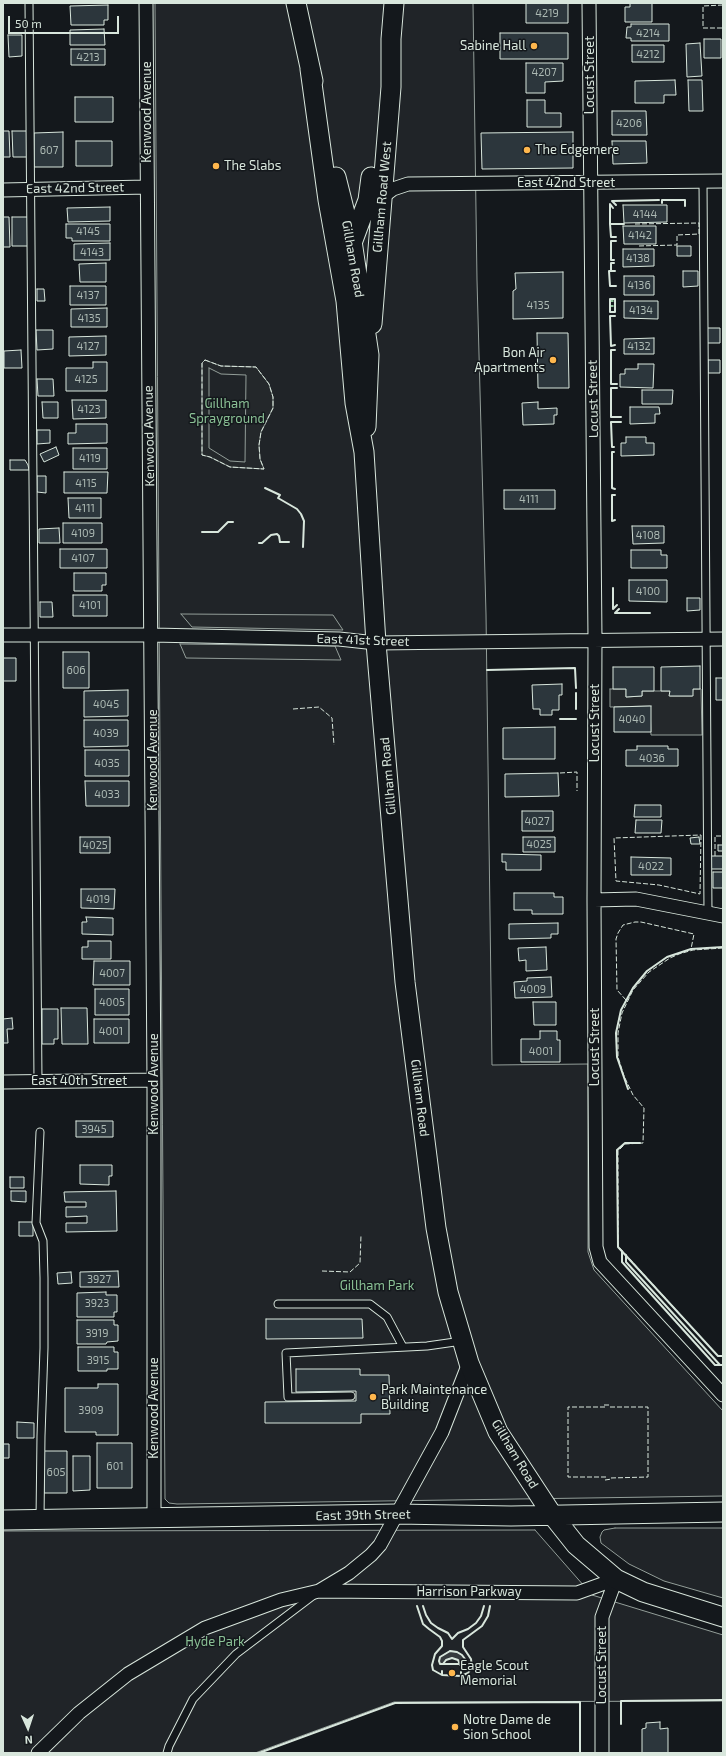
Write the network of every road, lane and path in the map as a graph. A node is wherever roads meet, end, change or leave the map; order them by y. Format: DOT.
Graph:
graph roads {
  1 [pos="29,3"];
  2 [pos="146,3"];
  3 [pos="296,3"];
  4 [pos="394,3"];
  5 [pos="589,3"];
  6 [pos="391,39"];
  7 [pos="310,70"];
  8 [pos="384,168"];
  9 [pos="703,182"];
  10 [pos="723,182"];
  11 [pos="590,183"];
  12 [pos="408,184"];
  13 [pos="147,187"];
  14 [pos="31,189"];
  15 [pos="3,190"];
  16 [pos="381,198"];
  17 [pos="352,242"];
  18 [pos="346,301"];
  19 [pos="369,355"];
  20 [pos="364,452"];
  21 [pos="3,635"];
  22 [pos="152,635"];
  23 [pos="35,636"];
  24 [pos="595,639"];
  25 [pos="706,639"];
  26 [pos="723,639"];
  27 [pos="376,643"];
  28 [pos="594,900"];
  29 [pos="708,913"];
  30 [pos="723,916"];
  31 [pos="154,1080"];
  32 [pos="38,1081"];
  33 [pos="3,1082"];
  34 [pos="40,1132"];
  35 [pos="278,1304"];
  36 [pos="462,1341"];
  37 [pos="403,1347"];
  38 [pos="469,1363"];
  39 [pos="723,1395"];
  40 [pos="351,1396"];
  41 [pos="723,1512"];
  42 [pos="397,1514"];
  43 [pos="552,1516"];
  44 [pos="154,1518"];
  45 [pos="40,1519"];
  46 [pos="3,1520"];
  47 [pos="616,1579"];
  48 [pos="319,1592"];
  49 [pos="723,1617"];
  50 [pos="38,1753"];
  51 [pos="167,1753"];
  52 [pos="602,1753"];
  1 -- 14 [label="lane"];
  2 -- 13 [label="street, Kenwood Avenue"];
  3 -- 7 [label="main road, Gillham Road"];
  4 -- 6 [label="main road, Gillham Road West"];
  5 -- 11 [label="street, Locust Street"];
  6 -- 8 [label="main road, Gillham Road West"];
  6 -- 17 [label="main road, Gillham Road West"];
  7 -- 17 [label="main road, Gillham Road"];
  7 -- 18 [label="main road, Gillham Road"];
  8 -- 12 [label="street"];
  8 -- 16 [label="main road, Gillham Road West"];
  9 -- 10 [label="street, East 42nd Street"];
  9 -- 11 [label="street, East 42nd Street"];
  9 -- 25 [label="lane"];
  11 -- 12 [label="street, East 42nd Street"];
  11 -- 24 [label="street, Locust Street"];
  12 -- 16 [label="street, East 42nd Street"];
  13 -- 14 [label="street, East 42nd Street"];
  13 -- 22 [label="street, Kenwood Avenue"];
  14 -- 15 [label="street, East 42nd Street"];
  14 -- 23 [label="lane"];
  16 -- 19 [label="main road, Gillham Road West"];
  17 -- 18 [label="main road, Gillham Road West"];
  17 -- 19 [label="main road, Gillham Road"];
  18 -- 20 [label="main road, Gillham Road"];
  19 -- 20 [label="main road, Gillham Road"];
  20 -- 27 [label="main road, Gillham Road"];
  21 -- 23 [label="street, East 41st Street"];
  22 -- 23 [label="street, East 41st Street"];
  22 -- 27 [label="street, East 41st Street"];
  22 -- 31 [label="street, Kenwood Avenue"];
  23 -- 32 [label="lane"];
  24 -- 25 [label="street, East 41st Street"];
  24 -- 27 [label="street, East 41st Street"];
  24 -- 28 [label="street, Locust Street"];
  25 -- 26 [label="street, East 41st Street"];
  25 -- 29 [label="lane"];
  27 -- 36 [label="main road, Gillham Road"];
  28 -- 29 [label="street"];
  28 -- 39 [label="street, Locust Street"];
  29 -- 30 [label="street"];
  31 -- 32 [label="street, East 40th Street"];
  31 -- 44 [label="street, Kenwood Avenue"];
  32 -- 33 [label="street, East 40th Street"];
  34 -- 45 [label="lane"];
  35 -- 37 [label="lane"];
  36 -- 37 [label="lane"];
  36 -- 38 [label="main road, Gillham Road"];
  37 -- 40 [label="lane"];
  38 -- 42 [label="street, Harrison Parkway"];
  38 -- 43 [label="main road, Gillham Road"];
  41 -- 43 [label="main road, East 39th Street"];
  42 -- 43 [label="main road, East 39th Street"];
  42 -- 44 [label="main road, East 39th Street"];
  42 -- 48 [label="street, Harrison Parkway"];
  43 -- 47 [label="main road, Gillham Road"];
  44 -- 45 [label="main road, East 39th Street"];
  45 -- 46 [label="main road, East 39th Street"];
  47 -- 48 [label="street, Harrison Parkway"];
  47 -- 49 [label="main road, Gillham Road"];
  47 -- 52 [label="street, Locust Street"];
  48 -- 50 [label="street, Harrison Parkway"];
  48 -- 51 [label="lane"];
}
